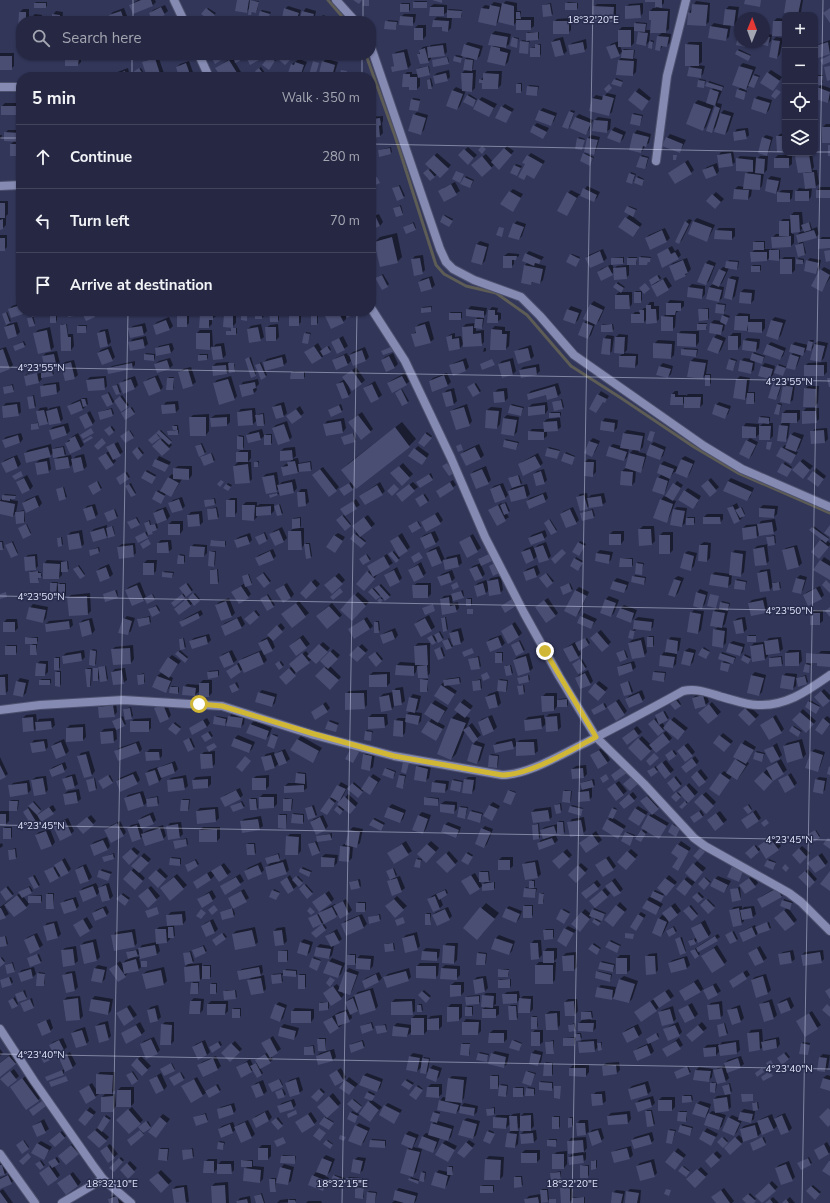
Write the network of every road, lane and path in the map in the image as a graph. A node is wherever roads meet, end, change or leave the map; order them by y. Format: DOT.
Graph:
graph roads {
  1 [pos="174,0"];
  2 [pos="336,0"];
  3 [pos="686,0"];
  4 [pos="182,16"];
  5 [pos="350,16"];
  6 [pos="201,60"];
  7 [pos="375,60"];
  8 [pos="207,72"];
  9 [pos="0,87"];
  10 [pos="16,87"];
  11 [pos="656,161"];
  12 [pos="16,185"];
  13 [pos="0,186"];
  14 [pos="376,316"];
  15 [pos="830,508"];
  16 [pos="830,675"];
  17 [pos="0,710"];
  18 [pos="596,737"];
  19 [pos="830,931"];
  20 [pos="0,1029"];
  21 [pos="0,1154"];
  22 [pos="103,1179"];
  23 [pos="35,1203"];
  24 [pos="62,1203"];
  25 [pos="131,1203"];
  1 -- 4 [label="street"];
  2 -- 5 [label="street"];
  3 -- 11 [label="street"];
  6 -- 8 [label="street"];
  7 -- 15 [label="street"];
  9 -- 10 [label="street"];
  12 -- 13 [label="street"];
  14 -- 18 [label="street"];
  16 -- 18 [label="street"];
  17 -- 18 [label="street"];
  18 -- 19 [label="street"];
  20 -- 22 [label="street"];
  21 -- 23 [label="street"];
  22 -- 24 [label="street"];
  22 -- 25 [label="street"];
}
